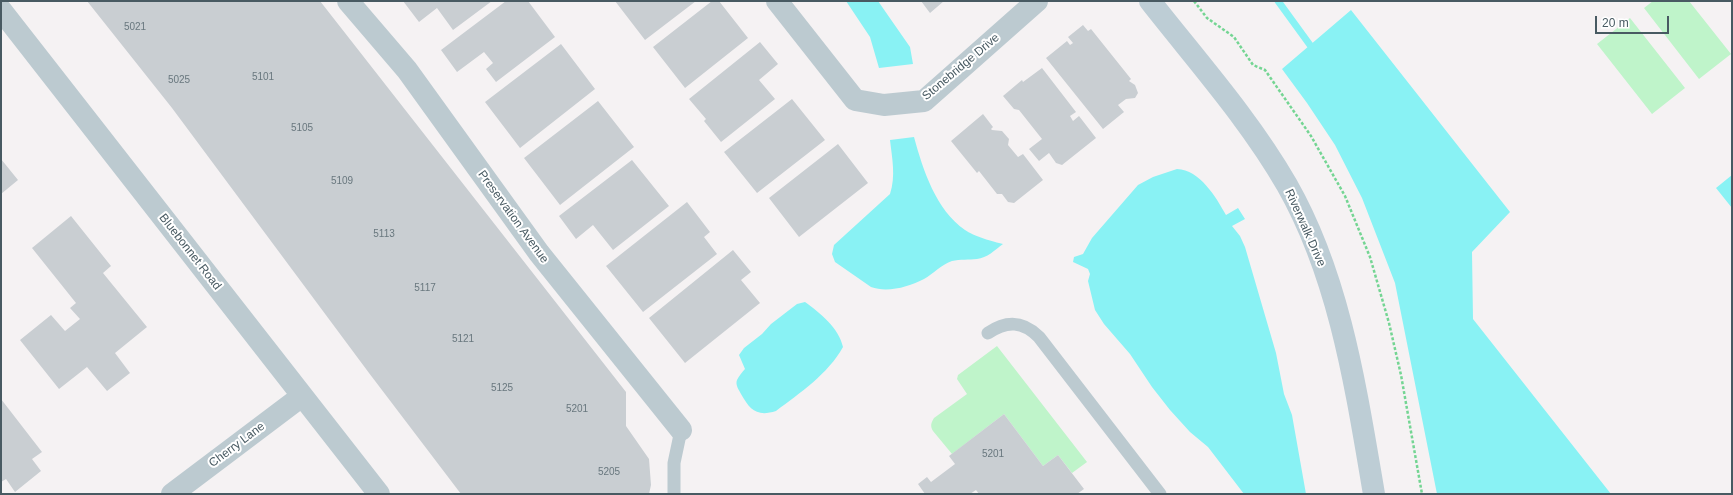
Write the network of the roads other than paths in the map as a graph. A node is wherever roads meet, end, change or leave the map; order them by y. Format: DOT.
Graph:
graph roads {
  1 [pos="348,1"];
  2 [pos="777,1"];
  3 [pos="1037,1"];
  4 [pos="1150,1"];
  5 [pos="1,10"];
  6 [pos="988,333"];
  7 [pos="302,396"];
  8 [pos="681,430"];
  9 [pos="172,494"];
  10 [pos="379,494"];
  11 [pos="674,494"];
  12 [pos="1160,494"];
  13 [pos="1374,494"];
  1 -- 8 [label="street, Preservation Avenue"];
  2 -- 3 [label="street, Stonebridge Drive"];
  4 -- 13 [label="street, Riverwalk Drive"];
  5 -- 7 [label="street, Bluebonnet Road"];
  6 -- 12 [label="lane"];
  7 -- 9 [label="street, Cherry Lane"];
  7 -- 10 [label="street, Bluebonnet Road"];
  8 -- 11 [label="lane"];
}
